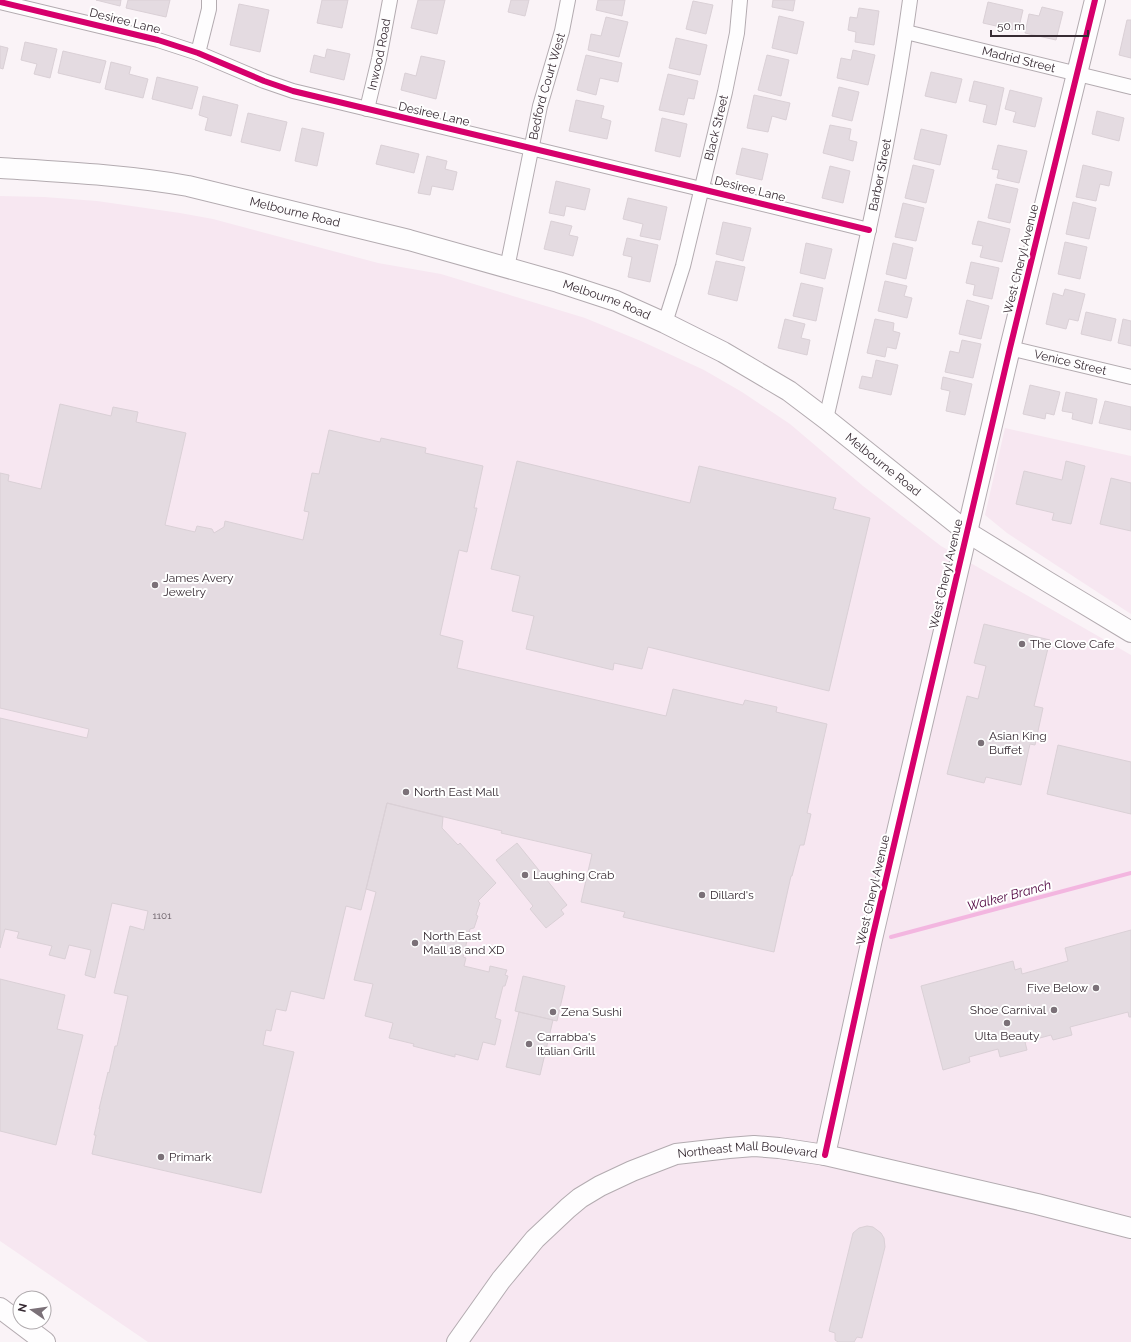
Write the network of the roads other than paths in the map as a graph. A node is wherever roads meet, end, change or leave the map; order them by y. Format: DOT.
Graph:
graph roads {
  1 [pos="209,0"];
  2 [pos="390,0"];
  3 [pos="568,0"];
  4 [pos="740,0"];
  5 [pos="910,0"];
  6 [pos="1096,0"];
  7 [pos="0,2"];
  8 [pos="906,32"];
  9 [pos="198,53"];
  10 [pos="1077,74"];
  11 [pos="1131,87"];
  12 [pos="367,109"];
  13 [pos="532,148"];
  14 [pos="0,168"];
  15 [pos="702,189"];
  16 [pos="869,230"];
  17 [pos="507,268"];
  18 [pos="665,323"];
  19 [pos="1010,348"];
  20 [pos="1131,377"];
  21 [pos="826,419"];
  22 [pos="968,532"];
  23 [pos="1131,632"];
  24 [pos="825,1155"];
  25 [pos="1131,1228"];
  26 [pos="0,1308"];
  27 [pos="45,1342"];
  28 [pos="457,1342"];
  1 -- 9 [label="street"];
  2 -- 12 [label="street, Inwood Road"];
  3 -- 13 [label="street, Bedford Court West"];
  4 -- 15 [label="street, Black Street"];
  5 -- 8 [label="street, Barber Street"];
  6 -- 10 [label="street, West Cheryl Avenue"];
  7 -- 9 [label="street, Desiree Lane"];
  8 -- 10 [label="street, Madrid Street"];
  8 -- 16 [label="street, Barber Street"];
  9 -- 12 [label="street, Desiree Lane"];
  10 -- 11 [label="street, Madrid Street"];
  10 -- 19 [label="street, West Cheryl Avenue"];
  12 -- 13 [label="street, Desiree Lane"];
  13 -- 15 [label="street, Desiree Lane"];
  13 -- 17 [label="street, Bedford Court West"];
  14 -- 17 [label="street, Melbourne Road"];
  15 -- 16 [label="street, Desiree Lane"];
  15 -- 18 [label="street, Black Street"];
  16 -- 21 [label="street, Barber Street"];
  17 -- 18 [label="street, Melbourne Road"];
  18 -- 21 [label="street, Melbourne Road"];
  19 -- 20 [label="street, Venice Street"];
  19 -- 22 [label="street, West Cheryl Avenue"];
  21 -- 22 [label="street, Melbourne Road"];
  22 -- 23 [label="street, Melbourne Road"];
  22 -- 24 [label="street, West Cheryl Avenue"];
  24 -- 25 [label="street, Northeast Mall Boulevard"];
  24 -- 28 [label="street, Northeast Mall Boulevard"];
  26 -- 27 [label="street"];
}
